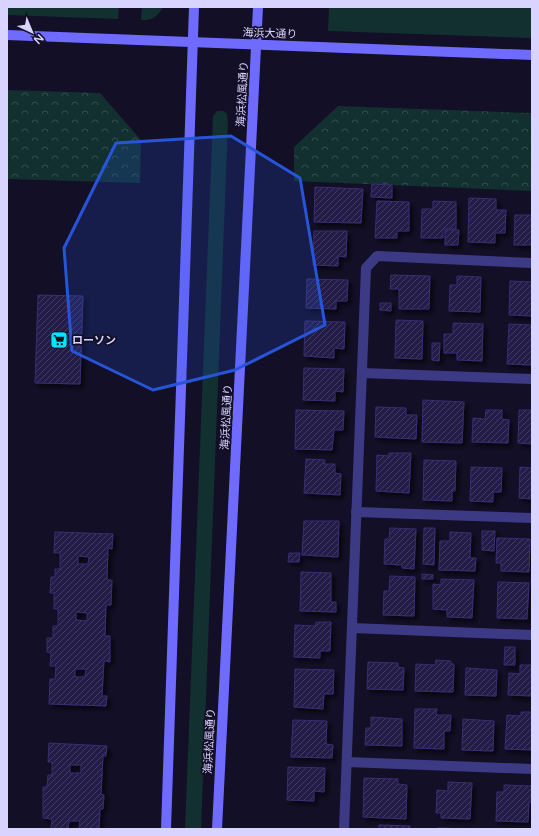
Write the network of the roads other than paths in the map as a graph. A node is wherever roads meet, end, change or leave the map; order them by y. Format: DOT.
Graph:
graph roads {
  1 [pos="194,7"];
  2 [pos="258,7"];
  3 [pos="7,34"];
  4 [pos="193,42"];
  5 [pos="256,44"];
  6 [pos="532,55"];
  7 [pos="532,263"];
  8 [pos="362,373"];
  9 [pos="532,379"];
  10 [pos="356,512"];
  11 [pos="532,518"];
  12 [pos="352,628"];
  13 [pos="532,635"];
  14 [pos="347,762"];
  15 [pos="532,769"];
  16 [pos="166,829"];
  17 [pos="217,829"];
  18 [pos="344,829"];
  1 -- 4 [label="street"];
  2 -- 5 [label="street, 海浜松風通り"];
  3 -- 4 [label="street, 海浜大通り"];
  4 -- 5 [label="street, 海浜大通り"];
  4 -- 16 [label="street"];
  5 -- 6 [label="street, 海浜大通り"];
  5 -- 17 [label="street, 海浜松風通り"];
  7 -- 8 [label="street"];
  8 -- 9 [label="street"];
  8 -- 10 [label="street"];
  10 -- 11 [label="street"];
  10 -- 12 [label="street"];
  12 -- 13 [label="street"];
  12 -- 14 [label="street"];
  14 -- 15 [label="street"];
  14 -- 18 [label="street"];
}
